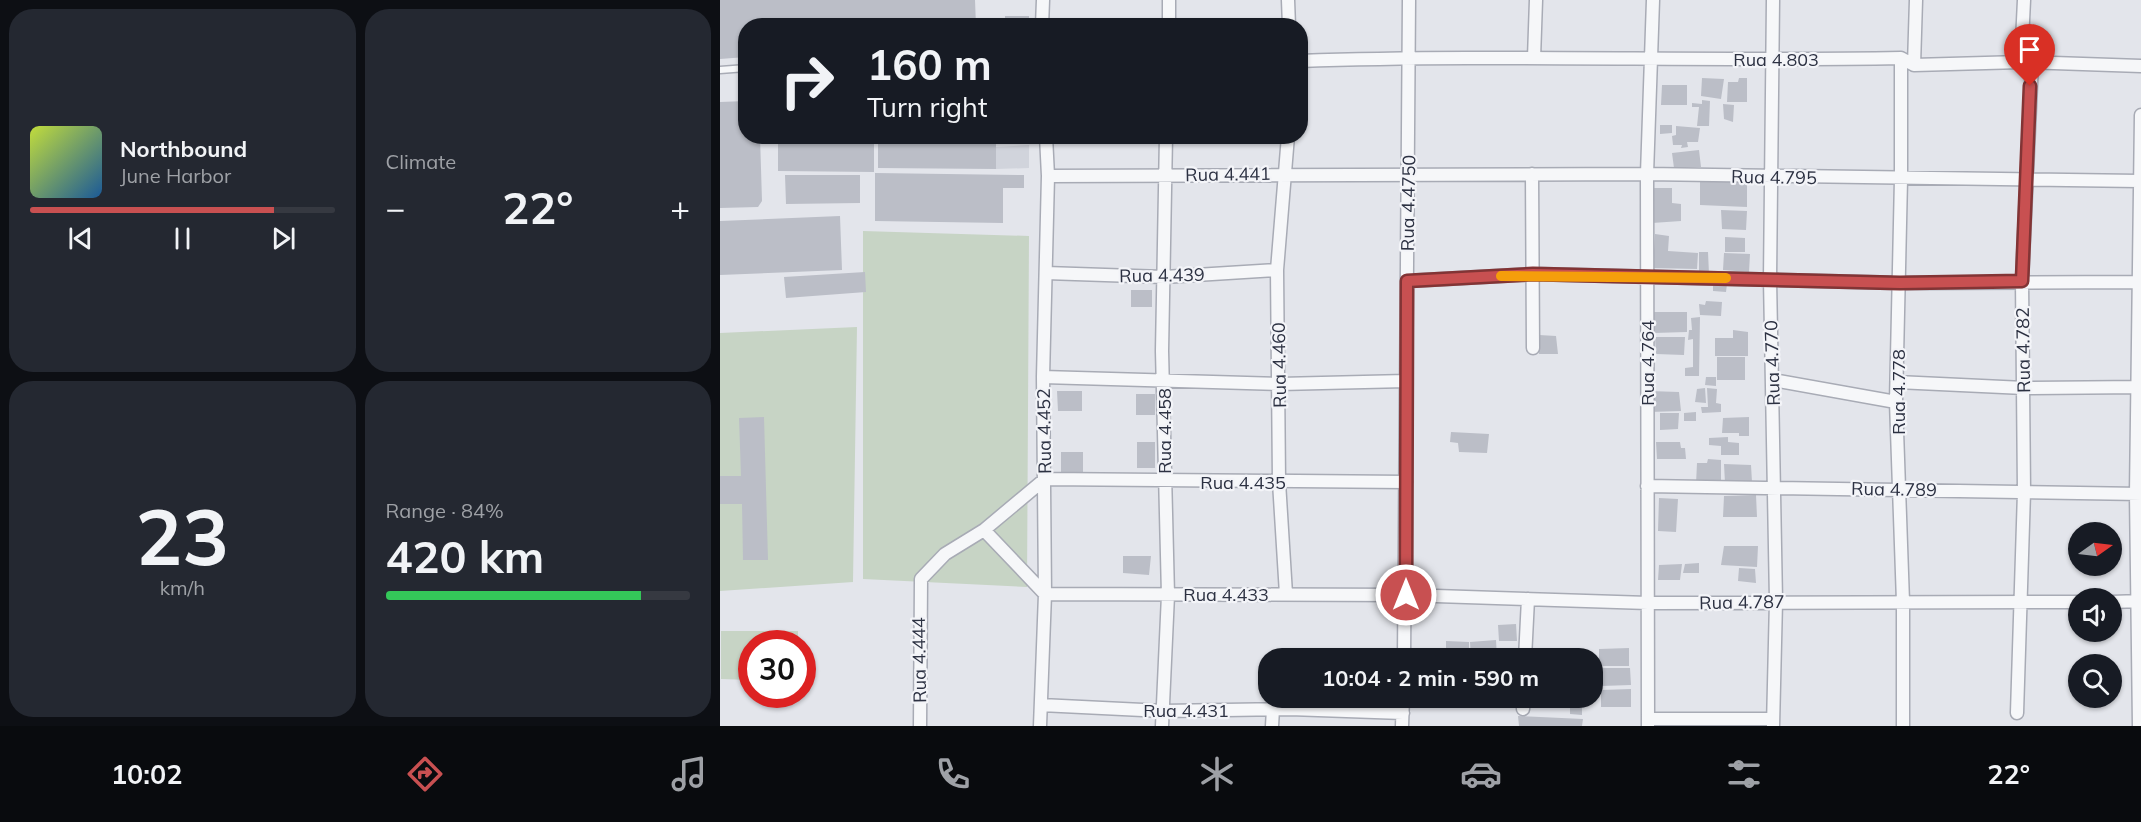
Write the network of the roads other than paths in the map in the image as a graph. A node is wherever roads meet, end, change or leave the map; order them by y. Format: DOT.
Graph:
graph roads {
  1 [pos="1043,0"];
  2 [pos="1169,0"];
  3 [pos="1288,0"];
  4 [pos="1409,0"];
  5 [pos="1536,0"];
  6 [pos="1653,0"];
  7 [pos="1773,0"];
  8 [pos="1916,0"];
  9 [pos="2024,0"];
  10 [pos="1042,18"];
  11 [pos="1169,18"];
  12 [pos="1289,18"];
  13 [pos="1409,57"];
  14 [pos="1534,58"];
  15 [pos="1653,58"];
  16 [pos="1901,58"];
  17 [pos="1773,60"];
  18 [pos="1308,61"];
  19 [pos="2026,62"];
  20 [pos="1914,65"];
  21 [pos="2141,66"];
  22 [pos="738,69"];
  23 [pos="720,70"];
  24 [pos="2141,115"];
  25 [pos="1046,144"];
  26 [pos="1166,144"];
  27 [pos="1288,144"];
  28 [pos="1286,174"];
  29 [pos="1408,174"];
  30 [pos="1532,174"];
  31 [pos="1647,174"];
  32 [pos="1166,175"];
  33 [pos="1048,176"];
  34 [pos="1772,177"];
  35 [pos="1901,179"];
  36 [pos="2025,180"];
  37 [pos="2139,181"];
  38 [pos="1277,270"];
  39 [pos="1046,273"];
  40 [pos="1533,274"];
  41 [pos="1647,276"];
  42 [pos="1164,277"];
  43 [pos="1770,279"];
  44 [pos="1407,281"];
  45 [pos="2022,281"];
  46 [pos="2137,282"];
  47 [pos="1900,283"];
  48 [pos="2139,333"];
  49 [pos="1533,348"];
  50 [pos="1043,377"];
  51 [pos="1164,379"];
  52 [pos="1773,380"];
  53 [pos="1406,381"];
  54 [pos="1896,382"];
  55 [pos="1280,384"];
  56 [pos="2139,387"];
  57 [pos="2024,388"];
  58 [pos="1896,402"];
  59 [pos="1045,479"];
  60 [pos="1164,482"];
  61 [pos="1278,482"];
  62 [pos="1406,482"];
  63 [pos="1647,486"];
  64 [pos="1775,486"];
  65 [pos="1900,488"];
  66 [pos="2024,492"];
  67 [pos="2138,494"];
  68 [pos="984,530"];
  69 [pos="1045,594"];
  70 [pos="1286,594"];
  71 [pos="1168,595"];
  72 [pos="1406,595"];
  73 [pos="1528,599"];
  74 [pos="1776,601"];
  75 [pos="2140,601"];
  76 [pos="1903,602"];
  77 [pos="2022,602"];
  78 [pos="2068,602"];
  79 [pos="2122,602"];
  80 [pos="1648,603"];
  81 [pos="1404,648"];
  82 [pos="1526,648"];
  83 [pos="1041,705"];
  84 [pos="1273,709"];
  85 [pos="1163,711"];
  86 [pos="2017,713"];
  87 [pos="1403,720"];
  88 [pos="1773,722"];
  89 [pos="1648,723"];
  90 [pos="2140,723"];
  91 [pos="920,726"];
  92 [pos="1040,726"];
  93 [pos="1162,726"];
  94 [pos="1272,726"];
  95 [pos="1903,726"];
  1 -- 10 [label="street"];
  2 -- 11 [label="street"];
  3 -- 12 [label="street"];
  4 -- 13 [label="street, Rua 4.4750"];
  5 -- 14 [label="street"];
  6 -- 15 [label="street, Rua 4.764"];
  7 -- 17 [label="street, Rua 4.770"];
  8 -- 20 [label="street"];
  9 -- 19 [label="street, Rua 4.782"];
  13 -- 14 [label="street, Rua 4.803"];
  13 -- 18 [label="street, Rua 4.803"];
  13 -- 29 [label="street, Rua 4.4750"];
  14 -- 15 [label="street, Rua 4.803"];
  15 -- 17 [label="street, Rua 4.803"];
  15 -- 31 [label="street, Rua 4.764"];
  16 -- 17 [label="street, Rua 4.803"];
  16 -- 20 [label="street, Rua 4.803"];
  16 -- 35 [label="street, Rua 4.778"];
  17 -- 34 [label="street, Rua 4.770"];
  19 -- 20 [label="street, Rua 4.803"];
  19 -- 21 [label="street, Rua 4.803"];
  19 -- 36 [label="street, Rua 4.782"];
  22 -- 23 [label="lane"];
  24 -- 37 [label="street"];
  25 -- 33 [label="street, Rua 4.452"];
  26 -- 32 [label="street, Rua 4.458"];
  27 -- 28 [label="street, Rua 4.460"];
  28 -- 29 [label="street, Rua 4.441"];
  28 -- 32 [label="street, Rua 4.441"];
  28 -- 38 [label="street, Rua 4.460"];
  29 -- 30 [label="street, Rua 4.795"];
  29 -- 44 [label="street, Rua 4.4750"];
  30 -- 31 [label="street, Rua 4.795"];
  30 -- 40 [label="street"];
  31 -- 34 [label="street, Rua 4.795"];
  31 -- 41 [label="street, Rua 4.764"];
  32 -- 33 [label="street, Rua 4.441"];
  32 -- 42 [label="street, Rua 4.458"];
  33 -- 39 [label="street, Rua 4.452"];
  34 -- 35 [label="street, Rua 4.795"];
  34 -- 43 [label="street, Rua 4.770"];
  35 -- 36 [label="street, Rua 4.795"];
  35 -- 47 [label="street, Rua 4.778"];
  36 -- 37 [label="street, Rua 4.795"];
  36 -- 45 [label="street, Rua 4.782"];
  37 -- 46 [label="street"];
  38 -- 42 [label="street, Rua 4.439"];
  38 -- 55 [label="street, Rua 4.460"];
  39 -- 42 [label="street, Rua 4.439"];
  39 -- 50 [label="street, Rua 4.452"];
  40 -- 41 [label="street"];
  40 -- 44 [label="street"];
  40 -- 49 [label="street"];
  41 -- 43 [label="street"];
  41 -- 63 [label="street, Rua 4.764"];
  42 -- 51 [label="street, Rua 4.458"];
  43 -- 47 [label="street"];
  43 -- 52 [label="street, Rua 4.770"];
  44 -- 53 [label="street, Rua 4.4750"];
  45 -- 46 [label="street"];
  45 -- 47 [label="street"];
  45 -- 57 [label="street, Rua 4.782"];
  46 -- 48 [label="street"];
  47 -- 54 [label="street, Rua 4.778"];
  48 -- 56 [label="street"];
  50 -- 51 [label="street"];
  50 -- 59 [label="street, Rua 4.452"];
  51 -- 55 [label="street"];
  51 -- 60 [label="street, Rua 4.458"];
  52 -- 58 [label="street"];
  52 -- 64 [label="street, Rua 4.770"];
  53 -- 55 [label="street"];
  53 -- 62 [label="street, Rua 4.4750"];
  54 -- 57 [label="street"];
  54 -- 58 [label="street, Rua 4.778"];
  55 -- 61 [label="street, Rua 4.460"];
  56 -- 57 [label="street"];
  56 -- 67 [label="street"];
  57 -- 66 [label="street, Rua 4.782"];
  58 -- 65 [label="street, Rua 4.778"];
  59 -- 60 [label="street, Rua 4.435"];
  59 -- 68 [label="street"];
  59 -- 69 [label="street, Rua 4.452"];
  60 -- 61 [label="street, Rua 4.435"];
  60 -- 71 [label="street, Rua 4.458"];
  61 -- 62 [label="street, Rua 4.435"];
  61 -- 70 [label="street, Rua 4.460"];
  62 -- 72 [label="street, Rua 4.4750"];
  63 -- 64 [label="street, Rua 4.789"];
  63 -- 80 [label="street, Rua 4.764"];
  64 -- 65 [label="street, Rua 4.789"];
  64 -- 74 [label="street, Rua 4.770"];
  65 -- 66 [label="street, Rua 4.789"];
  65 -- 76 [label="street, Rua 4.778"];
  66 -- 67 [label="street, Rua 4.789"];
  66 -- 77 [label="street, Rua 4.782"];
  67 -- 75 [label="street"];
  68 -- 69 [label="street"];
  68 -- 91 [label="street, Rua 4.444"];
  69 -- 71 [label="street, Rua 4.433"];
  69 -- 83 [label="street, Rua 4.452"];
  70 -- 71 [label="street, Rua 4.433"];
  70 -- 72 [label="street, Rua 4.433"];
  71 -- 85 [label="street, Rua 4.458"];
  72 -- 73 [label="street, Rua 4.787"];
  72 -- 81 [label="street, Rua 4.4750"];
  73 -- 80 [label="street, Rua 4.787"];
  73 -- 82 [label="street"];
  74 -- 76 [label="street, Rua 4.787"];
  74 -- 80 [label="street, Rua 4.787"];
  74 -- 88 [label="street, Rua 4.770"];
  75 -- 79 [label="street"];
  75 -- 90 [label="street"];
  76 -- 77 [label="street, Rua 4.787"];
  76 -- 95 [label="street, Rua 4.778"];
  77 -- 78 [label="street, Rua 4.787"];
  77 -- 86 [label="street, Rua 4.782"];
  80 -- 89 [label="street, Rua 4.764"];
  83 -- 85 [label="street, Rua 4.431"];
  83 -- 92 [label="street, Rua 4.452"];
  84 -- 85 [label="street, Rua 4.431"];
  84 -- 87 [label="street, Rua 4.431"];
  84 -- 94 [label="street"];
  85 -- 93 [label="street, Rua 4.458"];
  88 -- 89 [label="street"];
}
